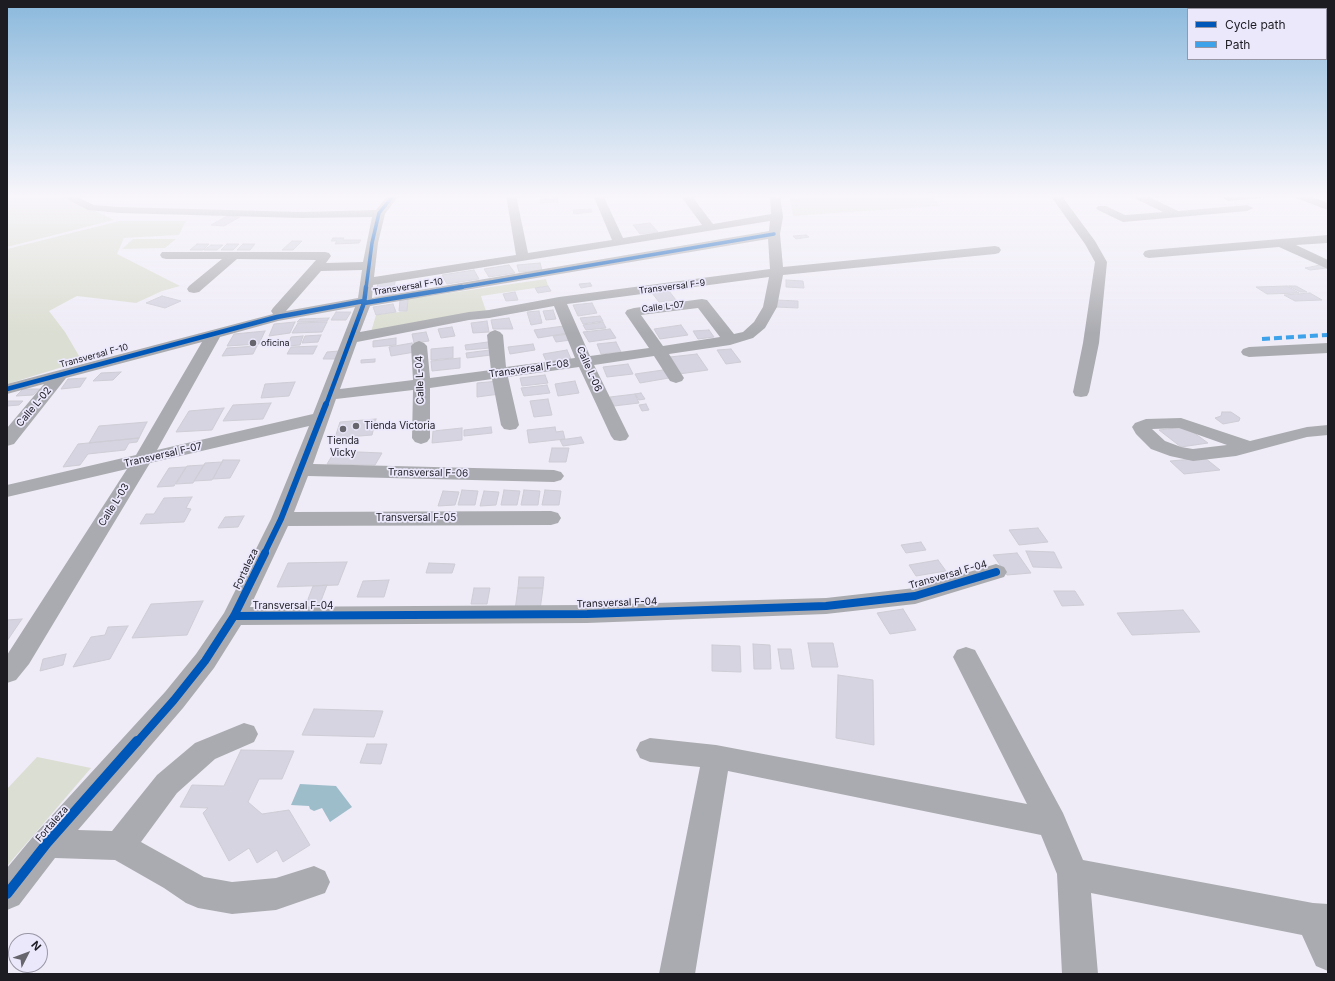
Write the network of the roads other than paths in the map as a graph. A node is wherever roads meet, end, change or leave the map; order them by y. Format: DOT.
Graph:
graph roads {
  1 [pos="373,241"];
  2 [pos="520,241"];
  3 [pos="626,241"];
  4 [pos="735,241"];
  5 [pos="775,241"];
  6 [pos="1089,241"];
  7 [pos="1307,241"];
  8 [pos="619,242"];
  9 [pos="1281,243"];
  10 [pos="995,250"];
  11 [pos="1149,254"];
  12 [pos="166,255"];
  13 [pos="233,256"];
  14 [pos="523,257"];
  15 [pos="1328,265"];
  16 [pos="317,267"];
  17 [pos="553,272"];
  18 [pos="777,272"];
  19 [pos="366,288"];
  20 [pos="194,289"];
  21 [pos="563,301"];
  22 [pos="278,311"];
  23 [pos="216,333"];
  24 [pos="495,335"];
  25 [pos="350,339"];
  26 [pos="730,340"];
  27 [pos="419,346"];
  28 [pos="1328,348"];
  29 [pos="659,351"];
  30 [pos="1249,352"];
  31 [pos="584,361"];
  32 [pos="499,373"];
  33 [pos="61,374"];
  34 [pos="676,378"];
  35 [pos="422,384"];
  36 [pos="7,389"];
  37 [pos="1082,392"];
  38 [pos="328,396"];
  39 [pos="320,418"];
  40 [pos="510,425"];
  41 [pos="1328,430"];
  42 [pos="620,436"];
  43 [pos="421,438"];
  44 [pos="7,440"];
  45 [pos="1249,447"];
  46 [pos="143,459"];
  47 [pos="301,470"];
  48 [pos="554,476"];
  49 [pos="7,491"];
  50 [pos="551,518"];
  51 [pos="281,519"];
  52 [pos="996,572"];
  53 [pos="234,616"];
  54 [pos="966,657"];
  55 [pos="7,673"];
  56 [pos="244,734"];
  57 [pos="650,750"];
  58 [pos="716,757"];
  59 [pos="1052,823"];
  60 [pos="47,843"];
  61 [pos="119,846"];
  62 [pos="1073,874"];
  63 [pos="314,882"];
  64 [pos="7,894"];
  65 [pos="1320,920"];
  66 [pos="1328,954"];
  67 [pos="677,974"];
  68 [pos="1080,974"];
  1 -- 19 [label="street, Fortaleza"];
  2 -- 14 [label="street"];
  3 -- 8 [label="street"];
  4 -- 17 [label="street, Transversal F-10"];
  5 -- 18 [label="street, Transversal F-08"];
  6 -- 37 [label="street"];
  7 -- 9 [label="street"];
  8 -- 14 [label="street"];
  9 -- 11 [label="street"];
  9 -- 15 [label="street"];
  10 -- 18 [label="street, Transversal F-9"];
  12 -- 13 [label="street"];
  13 -- 16 [label="street"];
  13 -- 20 [label="street"];
  14 -- 19 [label="street"];
  16 -- 19 [label="street"];
  16 -- 22 [label="street"];
  17 -- 19 [label="street, Transversal F-10"];
  17 -- 21 [label="street, Calle L-06"];
  18 -- 21 [label="street, Transversal F-9"];
  18 -- 26 [label="street, Transversal F-08"];
  19 -- 23 [label="street, Transversal F-10"];
  19 -- 25 [label="street, Fortaleza"];
  21 -- 25 [label="street, Transversal F-9"];
  21 -- 31 [label="street, Calle L-06"];
  23 -- 33 [label="street, Transversal F-10"];
  23 -- 46 [label="street, Calle L-03"];
  24 -- 32 [label="street"];
  25 -- 38 [label="street, Fortaleza"];
  26 -- 29 [label="street, Transversal F-08"];
  26 -- 29 [label="street, Calle L-07"];
  27 -- 35 [label="street, Calle L-04"];
  28 -- 30 [label="street"];
  29 -- 31 [label="street, Transversal F-08"];
  29 -- 34 [label="street, Calle L-07"];
  31 -- 32 [label="street, Transversal F-08"];
  31 -- 42 [label="street, Calle L-06"];
  32 -- 35 [label="street, Transversal F-08"];
  32 -- 40 [label="street"];
  33 -- 36 [label="street, Transversal F-10"];
  33 -- 44 [label="street, Calle L-02"];
  35 -- 38 [label="street, Transversal F-08"];
  35 -- 43 [label="street, Calle L-04"];
  38 -- 39 [label="street, Fortaleza"];
  39 -- 46 [label="street, Transversal F-07"];
  39 -- 47 [label="street, Fortaleza"];
  41 -- 45 [label="street"];
  45 -- 45 [label="street"];
  46 -- 49 [label="street, Transversal F-07"];
  46 -- 55 [label="street, Calle L-03"];
  47 -- 48 [label="street, Transversal F-06"];
  47 -- 51 [label="street, Fortaleza"];
  50 -- 51 [label="street, Transversal F-05"];
  51 -- 53 [label="street, Fortaleza"];
  52 -- 53 [label="street, Transversal F-04"];
  53 -- 60 [label="street, Fortaleza"];
  54 -- 59 [label="street"];
  56 -- 61 [label="street"];
  57 -- 58 [label="street"];
  58 -- 59 [label="street"];
  58 -- 67 [label="street"];
  59 -- 62 [label="street"];
  60 -- 61 [label="street"];
  60 -- 64 [label="street, Fortaleza"];
  61 -- 63 [label="street"];
  62 -- 65 [label="street"];
  62 -- 68 [label="street"];
  65 -- 66 [label="street"];
}
